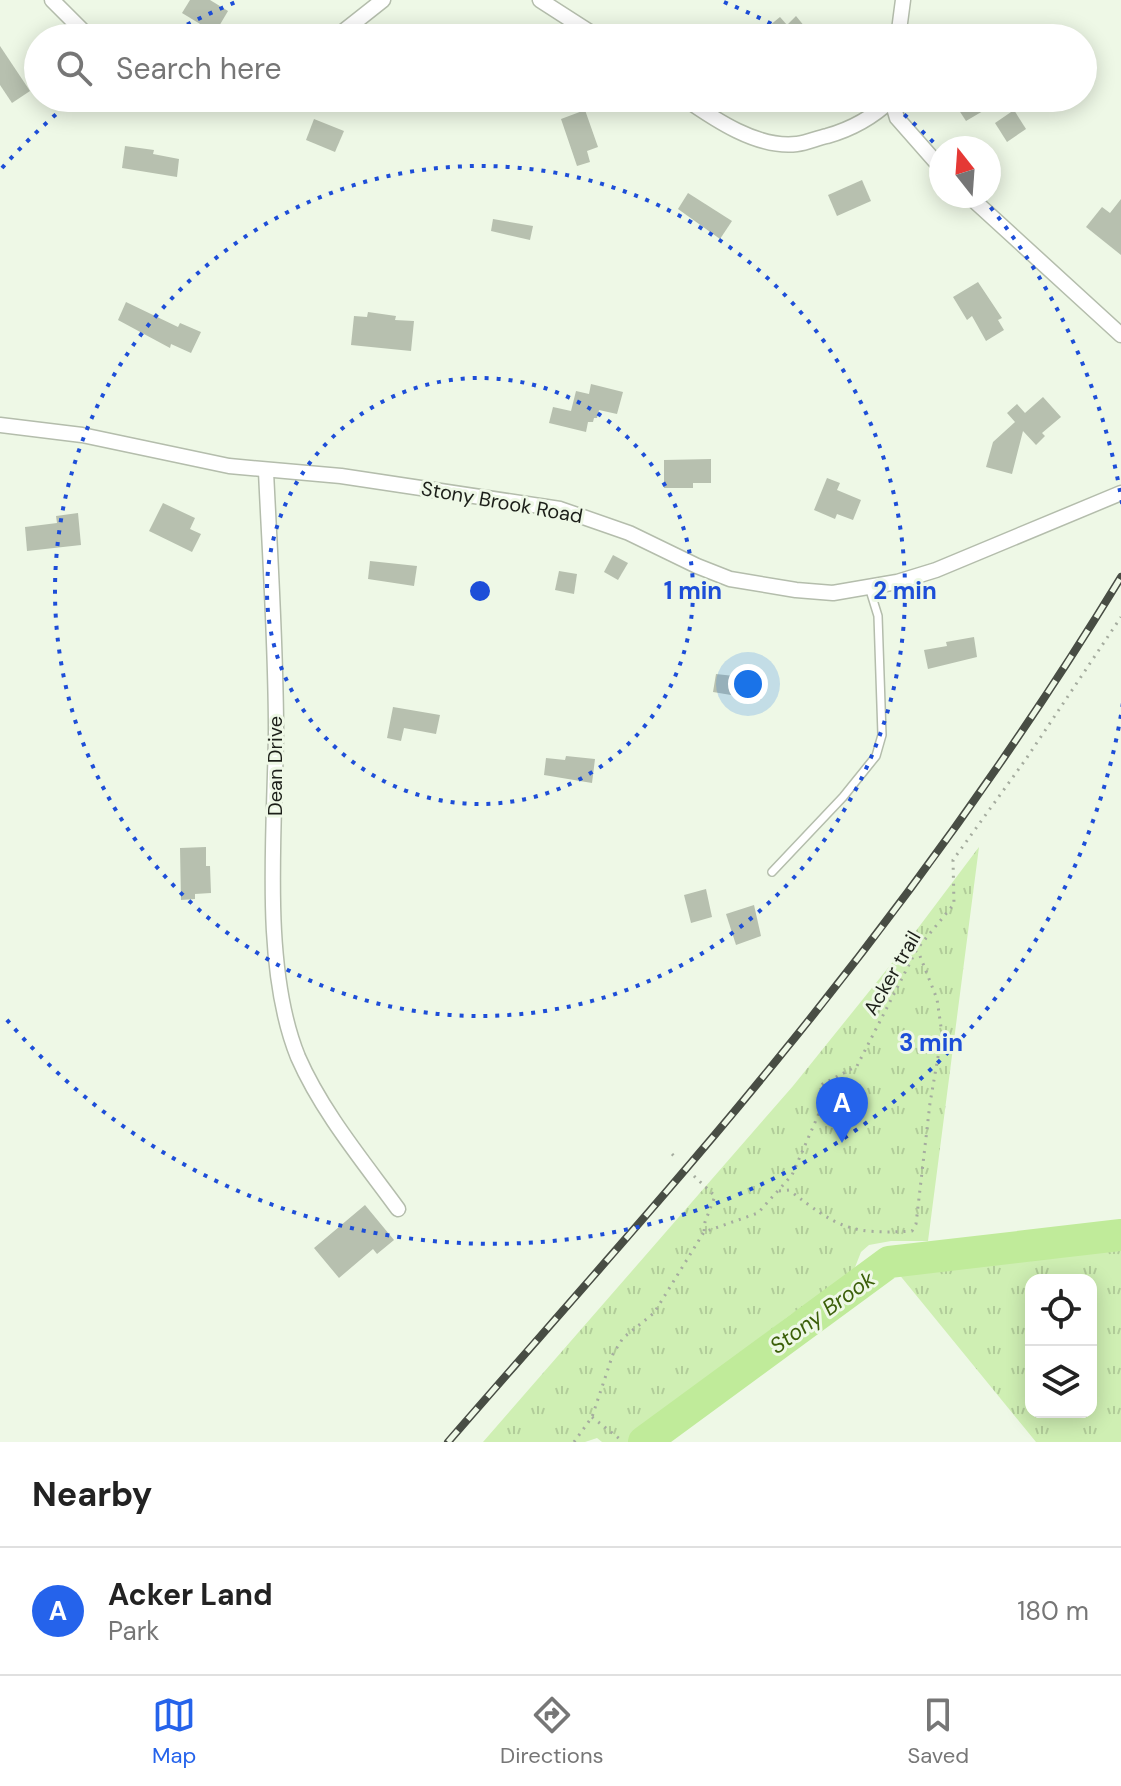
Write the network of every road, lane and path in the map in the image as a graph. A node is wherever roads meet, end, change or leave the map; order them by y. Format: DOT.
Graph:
graph roads {
  1 [pos="52,0"];
  2 [pos="383,0"];
  3 [pos="540,0"];
  4 [pos="903,0"];
  5 [pos="76,24"];
  6 [pos="353,24"];
  7 [pos="577,24"];
  8 [pos="900,24"];
  9 [pos="706,112"];
  10 [pos="877,112"];
  11 [pos="895,112"];
  12 [pos="929,154"];
  13 [pos="982,208"];
  14 [pos="1121,335"];
  15 [pos="0,425"];
  16 [pos="266,471"];
  17 [pos="1121,493"];
  18 [pos="869,587"];
  19 [pos="1121,617"];
  20 [pos="772,872"];
  21 [pos="917,949"];
  22 [pos="672,1154"];
  23 [pos="677,1159"];
  24 [pos="694,1176"];
  25 [pos="779,1191"];
  26 [pos="398,1209"];
  27 [pos="704,1232"];
  28 [pos="592,1417"];
  29 [pos="621,1440"];
  30 [pos="574,1442"];
  1 -- 5 [label="street"];
  2 -- 6 [label="street"];
  3 -- 7 [label="street"];
  4 -- 8 [label="street"];
  9 -- 10 [label="street"];
  11 -- 12 [label="street"];
  13 -- 14 [label="street"];
  15 -- 16 [label="street, Stony Brook Road"];
  16 -- 18 [label="street, Stony Brook Road"];
  16 -- 26 [label="street, Dean Drive"];
  17 -- 18 [label="street, Stony Brook Road"];
  18 -- 20 [label="lane"];
  19 -- 21 [label="path, Acker trail"];
  21 -- 25 [label="path, Acker trail"];
  21 -- 25 [label="path"];
  22 -- 23 [label="path"];
  24 -- 27 [label="path"];
  25 -- 27 [label="path, Acker trail"];
  27 -- 28 [label="path"];
  28 -- 29 [label="path"];
  28 -- 30 [label="path"];
}
